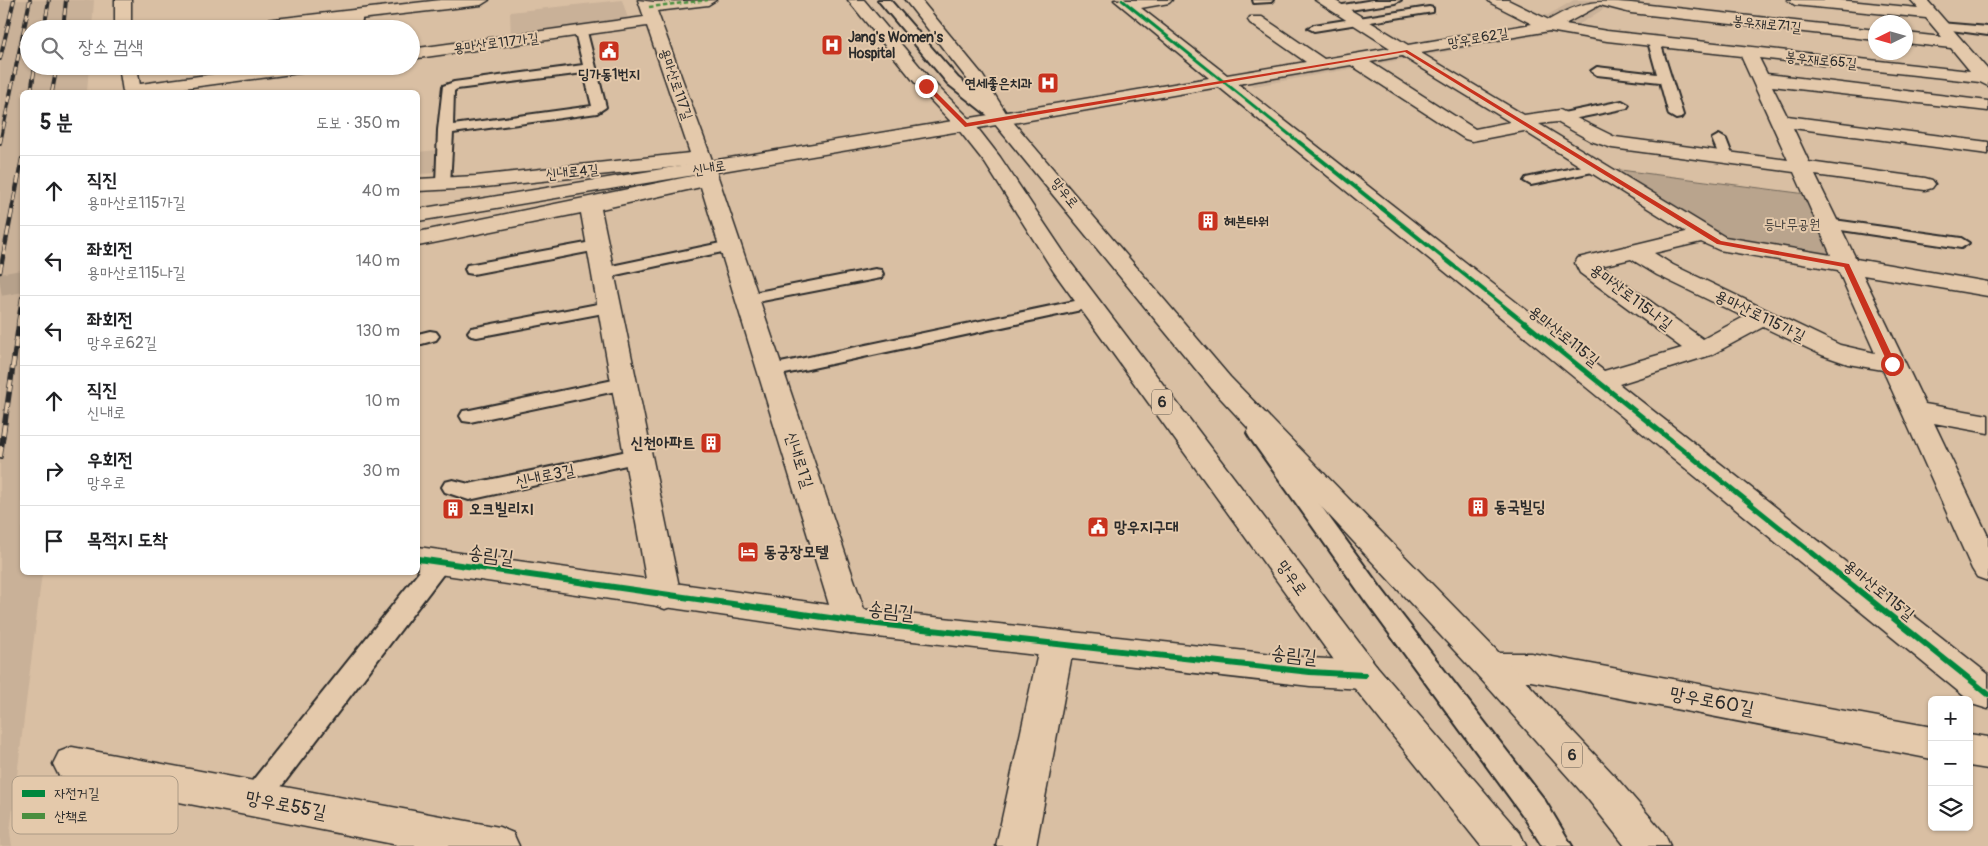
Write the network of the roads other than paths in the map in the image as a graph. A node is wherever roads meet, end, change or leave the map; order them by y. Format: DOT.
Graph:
graph roads {
  1 [pos="123,0"];
  2 [pos="481,0"];
  3 [pos="708,0"];
  4 [pos="856,0"];
  5 [pos="884,0"];
  6 [pos="914,0"];
  7 [pos="1164,0"];
  8 [pos="1323,0"];
  9 [pos="1395,0"];
  10 [pos="1496,0"];
  11 [pos="1599,0"];
  12 [pos="1795,0"];
  13 [pos="1919,0"];
  14 [pos="1125,2"];
  15 [pos="650,9"];
  16 [pos="1337,9"];
  17 [pos="1430,10"];
  18 [pos="123,20"];
  19 [pos="269,20"];
  20 [pos="341,20"];
  21 [pos="367,20"];
  22 [pos="1256,20"];
  23 [pos="1935,20"];
  24 [pos="1357,21"];
  25 [pos="1549,26"];
  26 [pos="1314,28"];
  27 [pos="1988,31"];
  28 [pos="581,32"];
  29 [pos="1868,34"];
  30 [pos="1913,39"];
  31 [pos="1654,42"];
  32 [pos="1954,43"];
  33 [pos="1406,51"];
  34 [pos="1748,52"];
  35 [pos="420,53"];
  36 [pos="1354,59"];
  37 [pos="1322,65"];
  38 [pos="591,68"];
  39 [pos="1597,71"];
  40 [pos="129,75"];
  41 [pos="248,75"];
  42 [pos="1665,79"];
  43 [pos="1761,79"];
  44 [pos="1987,79"];
  45 [pos="1223,81"];
  46 [pos="132,90"];
  47 [pos="139,90"];
  48 [pos="1622,105"];
  49 [pos="1988,106"];
  50 [pos="1676,115"];
  51 [pos="1562,117"];
  52 [pos="1001,119"];
  53 [pos="1780,121"];
  54 [pos="1524,123"];
  55 [pos="965,125"];
  56 [pos="446,130"];
  57 [pos="1719,139"];
  58 [pos="1988,148"];
  59 [pos="1726,157"];
  60 [pos="1596,167"];
  61 [pos="704,168"];
  62 [pos="1801,168"];
  63 [pos="476,182"];
  64 [pos="1531,182"];
  65 [pos="443,184"];
  66 [pos="1925,184"];
  67 [pos="420,185"];
  68 [pos="420,190"];
  69 [pos="590,205"];
  70 [pos="420,214"];
  71 [pos="1827,224"];
  72 [pos="1705,234"];
  73 [pos="420,239"];
  74 [pos="1961,243"];
  75 [pos="597,246"];
  76 [pos="730,246"];
  77 [pos="1634,251"];
  78 [pos="1846,266"];
  79 [pos="473,269"];
  80 [pos="602,272"];
  81 [pos="875,274"];
  82 [pos="1988,289"];
  83 [pos="748,299"];
  84 [pos="1089,303"];
  85 [pos="608,307"];
  86 [pos="1762,317"];
  87 [pos="477,332"];
  88 [pos="1702,350"];
  89 [pos="1892,364"];
  90 [pos="771,371"];
  91 [pos="1600,381"];
  92 [pos="1221,383"];
  93 [pos="623,384"];
  94 [pos="1914,411"];
  95 [pos="470,416"];
  96 [pos="1988,424"];
  97 [pos="637,456"];
  98 [pos="453,488"];
  99 [pos="428,561"];
  100 [pos="1988,569"];
  101 [pos="420,572"];
  102 [pos="418,575"];
  103 [pos="665,596"];
  104 [pos="851,621"];
  105 [pos="1057,644"];
  106 [pos="1491,667"];
  107 [pos="1364,676"];
  108 [pos="1988,694"];
  109 [pos="1928,742"];
  110 [pos="1973,751"];
  111 [pos="1988,754"];
  112 [pos="72,764"];
  113 [pos="135,776"];
  114 [pos="178,784"];
  115 [pos="255,799"];
  116 [pos="499,846"];
  117 [pos="1016,846"];
  118 [pos="1506,846"];
  119 [pos="1558,846"];
  120 [pos="1650,846"];
  1 -- 18 [label="street"];
  2 -- 21 [label="street"];
  3 -- 15 [label="street, 용마산로117가길"];
  4 -- 55 [label="street, 망우로 / 6"];
  5 -- 52 [label="lane"];
  6 -- 52 [label="street, 망우로"];
  7 -- 14 [label="street, 용마산로115길"];
  8 -- 16 [label="street"];
  9 -- 16 [label="lane"];
  10 -- 25 [label="street"];
  11 -- 25 [label="street, 망우로62길"];
  11 -- 29 [label="street, 봉우재로71길"];
  12 -- 23 [label="street, 봉우재로71길"];
  13 -- 23 [label="street"];
  14 -- 45 [label="street, 용마산로115길"];
  15 -- 28 [label="street, 용마산로117가길"];
  15 -- 61 [label="street, 용마산로117길"];
  16 -- 24 [label="street"];
  17 -- 24 [label="lane"];
  19 -- 20 [label="street"];
  22 -- 37 [label="street"];
  23 -- 27 [label="lane, 봉우재로71길"];
  23 -- 32 [label="street"];
  24 -- 26 [label="lane"];
  24 -- 33 [label="street"];
  25 -- 31 [label="street, 봉우재로65길"];
  25 -- 33 [label="street, 망우로62길"];
  28 -- 35 [label="street, 용마산로117가길"];
  28 -- 38 [label="lane"];
  30 -- 32 [label="street"];
  31 -- 34 [label="street, 봉우재로65길"];
  31 -- 42 [label="lane"];
  32 -- 44 [label="street"];
  33 -- 36 [label="street, 망우로62길"];
  33 -- 54 [label="street"];
  34 -- 43 [label="street"];
  34 -- 44 [label="street, 봉우재로65길"];
  36 -- 37 [label="street, 망우로62길"];
  36 -- 54 [label="street"];
  37 -- 45 [label="street, 망우로62길"];
  38 -- 56 [label="lane"];
  38 -- 56 [label="lane"];
  39 -- 42 [label="lane"];
  40 -- 46 [label="street"];
  41 -- 47 [label="street"];
  42 -- 50 [label="lane"];
  43 -- 49 [label="street"];
  43 -- 53 [label="street"];
  45 -- 52 [label="street, 망우로62길"];
  45 -- 91 [label="street, 용마산로115길"];
  48 -- 51 [label="lane"];
  51 -- 54 [label="street"];
  51 -- 59 [label="street"];
  52 -- 55 [label="street, 신내로"];
  52 -- 92 [label="street, 망우로"];
  53 -- 58 [label="street"];
  53 -- 62 [label="street"];
  54 -- 60 [label="street"];
  55 -- 61 [label="street, 신내로"];
  55 -- 84 [label="street, 망우로 / 6"];
  56 -- 65 [label="lane"];
  57 -- 59 [label="lane"];
  59 -- 62 [label="street"];
  60 -- 64 [label="lane"];
  60 -- 72 [label="street"];
  61 -- 63 [label="street, 신내로4길"];
  61 -- 69 [label="street"];
  61 -- 70 [label="street, 신내로"];
  61 -- 76 [label="street, 신내로1길"];
  62 -- 66 [label="street"];
  62 -- 71 [label="street"];
  63 -- 65 [label="street, 신내로4길"];
  63 -- 68 [label="street"];
  65 -- 67 [label="street, 신내로4길"];
  69 -- 73 [label="street"];
  69 -- 75 [label="street"];
  71 -- 74 [label="lane"];
  71 -- 78 [label="street"];
  72 -- 77 [label="street, 용마산로115나길"];
  72 -- 78 [label="street"];
  75 -- 79 [label="lane"];
  75 -- 80 [label="street"];
  76 -- 80 [label="lane"];
  76 -- 83 [label="street, 신내로1길"];
  77 -- 86 [label="street, 용마산로115가길"];
  77 -- 88 [label="street, 용마산로115나길"];
  78 -- 82 [label="street"];
  78 -- 89 [label="street"];
  80 -- 85 [label="street"];
  81 -- 83 [label="lane"];
  83 -- 90 [label="street, 신내로1길"];
  84 -- 90 [label="lane"];
  84 -- 107 [label="street, 망우로 / 6"];
  85 -- 87 [label="lane"];
  85 -- 93 [label="street"];
  86 -- 88 [label="street, 용마산로115길"];
  86 -- 89 [label="street, 용마산로115가길"];
  88 -- 91 [label="street, 용마산로115길"];
  89 -- 94 [label="street"];
  90 -- 104 [label="street, 신내로1길"];
  91 -- 108 [label="street, 용마산로115길"];
  92 -- 106 [label="street, 망우로"];
  92 -- 119 [label="lane"];
  93 -- 95 [label="lane"];
  93 -- 97 [label="street"];
  94 -- 96 [label="street"];
  94 -- 100 [label="street"];
  97 -- 98 [label="lane, 신내로3길"];
  97 -- 103 [label="street"];
  99 -- 101 [label="lane"];
  99 -- 103 [label="street, 송림길"];
  102 -- 115 [label="lane"];
  103 -- 104 [label="street, 송림길"];
  104 -- 105 [label="street, 송림길"];
  105 -- 107 [label="street, 송림길"];
  105 -- 117 [label="street"];
  106 -- 109 [label="street, 망우로60길"];
  106 -- 120 [label="street, 6"];
  107 -- 118 [label="street, 망우로 / 6"];
  110 -- 111 [label="street"];
  112 -- 113 [label="street, 망우로55길"];
  114 -- 115 [label="street, 망우로55길"];
  115 -- 116 [label="street, 망우로55길"];
}
